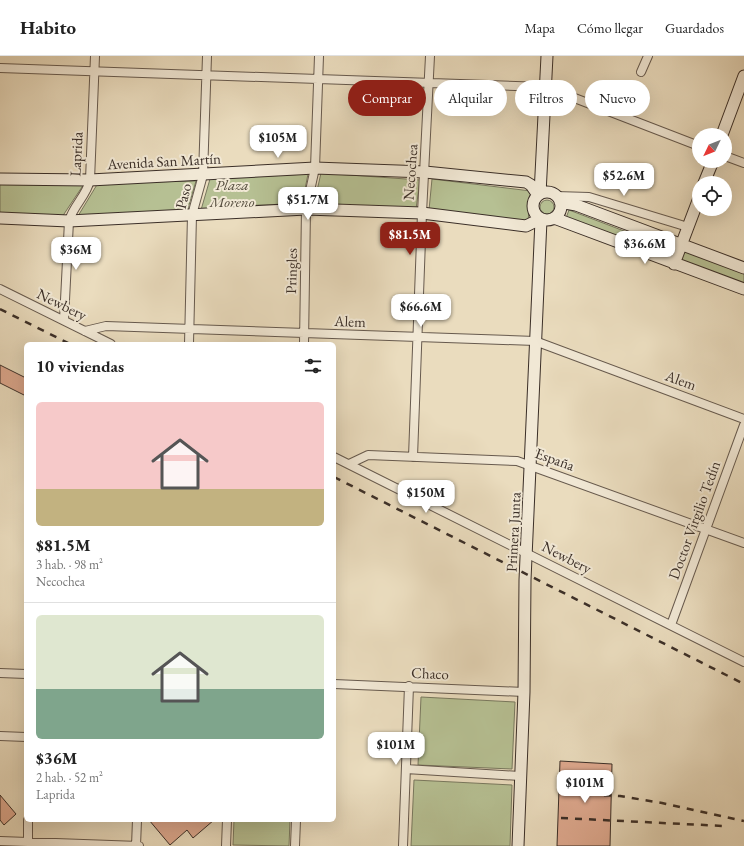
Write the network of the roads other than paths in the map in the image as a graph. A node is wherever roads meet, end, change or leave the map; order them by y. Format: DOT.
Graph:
graph roads {
  1 [pos="95,56"];
  2 [pos="207,56"];
  3 [pos="319,56"];
  4 [pos="430,56"];
  5 [pos="547,56"];
  6 [pos="648,56"];
  7 [pos="0,68"];
  8 [pos="94,72"];
  9 [pos="641,72"];
  10 [pos="207,76"];
  11 [pos="744,76"];
  12 [pos="318,80"];
  13 [pos="546,80"];
  14 [pos="429,83"];
  15 [pos="515,86"];
  16 [pos="577,99"];
  17 [pos="545,116"];
  18 [pos="725,128"];
  19 [pos="692,143"];
  20 [pos="732,159"];
  21 [pos="744,163"];
  22 [pos="315,168"];
  23 [pos="425,172"];
  24 [pos="203,174"];
  25 [pos="0,179"];
  26 [pos="90,180"];
  27 [pos="542,180"];
  28 [pos="539,194"];
  29 [pos="556,197"];
  30 [pos="306,209"];
  31 [pos="422,213"];
  32 [pos="192,215"];
  33 [pos="692,216"];
  34 [pos="0,218"];
  35 [pos="554,218"];
  36 [pos="541,219"];
  37 [pos="69,221"];
  38 [pos="688,227"];
  39 [pos="681,245"];
  40 [pos="674,264"];
  41 [pos="744,268"];
  42 [pos="0,289"];
  43 [pos="744,289"];
  44 [pos="64,320"];
  45 [pos="190,330"];
  46 [pos="85,331"];
  47 [pos="304,334"];
  48 [pos="418,337"];
  49 [pos="535,341"];
  50 [pos="107,342"];
  51 [pos="189,342"];
  52 [pos="304,342"];
  53 [pos="744,419"];
  54 [pos="744,425"];
  55 [pos="413,457"];
  56 [pos="336,458"];
  57 [pos="349,464"];
  58 [pos="531,466"];
  59 [pos="706,529"];
  60 [pos="744,543"];
  61 [pos="528,553"];
  62 [pos="671,625"];
  63 [pos="744,662"];
  64 [pos="0,673"];
  65 [pos="24,674"];
  66 [pos="336,684"];
  67 [pos="409,686"];
  68 [pos="524,692"];
  69 [pos="0,736"];
  70 [pos="24,737"];
  71 [pos="406,769"];
  72 [pos="520,776"];
  73 [pos="28,822"];
  74 [pos="137,822"];
  75 [pos="227,822"];
  76 [pos="296,822"];
  77 [pos="0,841"];
  78 [pos="28,844"];
  79 [pos="136,846"];
  80 [pos="140,846"];
  81 [pos="226,846"];
  82 [pos="295,846"];
  83 [pos="403,846"];
  84 [pos="518,846"];
  1 -- 8 [label="street, Laprida"];
  2 -- 10 [label="street, Paso"];
  3 -- 12 [label="street, Pringles"];
  4 -- 14 [label="street, Necochea"];
  5 -- 13 [label="main road"];
  6 -- 9 [label="street"];
  7 -- 8 [label="street"];
  8 -- 10 [label="street"];
  8 -- 26 [label="street, Laprida"];
  10 -- 12 [label="street"];
  10 -- 24 [label="street, Paso"];
  11 -- 18 [label="main road"];
  12 -- 14 [label="street"];
  12 -- 22 [label="street, Pringles"];
  14 -- 15 [label="street"];
  14 -- 23 [label="street, Necochea"];
  16 -- 19 [label="street"];
  17 -- 27 [label="main road"];
  20 -- 21 [label="street"];
  22 -- 23 [label="main road, Avenida San Martín"];
  22 -- 24 [label="main road, Avenida San Martín"];
  22 -- 30 [label="street, Pringles"];
  23 -- 28 [label="main road, Avenida San Martín"];
  23 -- 31 [label="street, Necochea"];
  24 -- 26 [label="main road, Avenida San Martín"];
  24 -- 32 [label="street, Paso"];
  25 -- 26 [label="main road, Avenida San Martín"];
  26 -- 37 [label="street, Laprida"];
  27 -- 28 [label="main road"];
  27 -- 29 [label="main road"];
  28 -- 29 [label="main road"];
  28 -- 36 [label="main road"];
  29 -- 35 [label="main road"];
  29 -- 38 [label="street"];
  29 -- 39 [label="main road"];
  30 -- 31 [label="main road"];
  30 -- 32 [label="main road"];
  30 -- 47 [label="street, Pringles"];
  31 -- 36 [label="main road"];
  31 -- 48 [label="street, Necochea"];
  32 -- 37 [label="main road"];
  32 -- 45 [label="street, Paso"];
  33 -- 38 [label="main road"];
  34 -- 37 [label="main road"];
  35 -- 36 [label="main road"];
  35 -- 40 [label="main road"];
  36 -- 49 [label="main road, Primera Junta"];
  37 -- 44 [label="street, Laprida"];
  38 -- 39 [label="main road"];
  39 -- 40 [label="main road"];
  39 -- 41 [label="main road"];
  40 -- 43 [label="main road"];
  42 -- 44 [label="street, Newbery"];
  44 -- 46 [label="street, Newbery"];
  45 -- 46 [label="street, Alem"];
  45 -- 47 [label="street, Alem"];
  45 -- 51 [label="street, Paso"];
  46 -- 50 [label="street, Newbery"];
  47 -- 48 [label="street, Alem"];
  47 -- 52 [label="street, Pringles"];
  48 -- 49 [label="street, Alem"];
  48 -- 55 [label="street, Necochea"];
  49 -- 53 [label="street, Alem"];
  49 -- 58 [label="main road, Primera Junta"];
  54 -- 59 [label="street, Doctor Virgilio Tedín"];
  55 -- 57 [label="street, España"];
  55 -- 58 [label="street, España"];
  56 -- 57 [label="street, Newbery"];
  57 -- 61 [label="street, Newbery"];
  58 -- 59 [label="street, España"];
  58 -- 61 [label="main road, Primera Junta"];
  59 -- 60 [label="street, España"];
  59 -- 62 [label="street, Doctor Virgilio Tedín"];
  61 -- 62 [label="street, Newbery"];
  61 -- 68 [label="main road, Primera Junta"];
  62 -- 63 [label="street, Newbery"];
  64 -- 65 [label="street"];
  66 -- 67 [label="street, Chaco"];
  67 -- 68 [label="street, Chaco"];
  67 -- 71 [label="street"];
  68 -- 72 [label="main road, Primera Junta"];
  69 -- 70 [label="street"];
  71 -- 72 [label="street"];
  71 -- 83 [label="street"];
  72 -- 84 [label="main road, Primera Junta"];
  73 -- 78 [label="street"];
  74 -- 79 [label="street"];
  75 -- 81 [label="street"];
  76 -- 82 [label="street"];
  77 -- 78 [label="street"];
  78 -- 79 [label="street"];
  79 -- 80 [label="street"];
}
